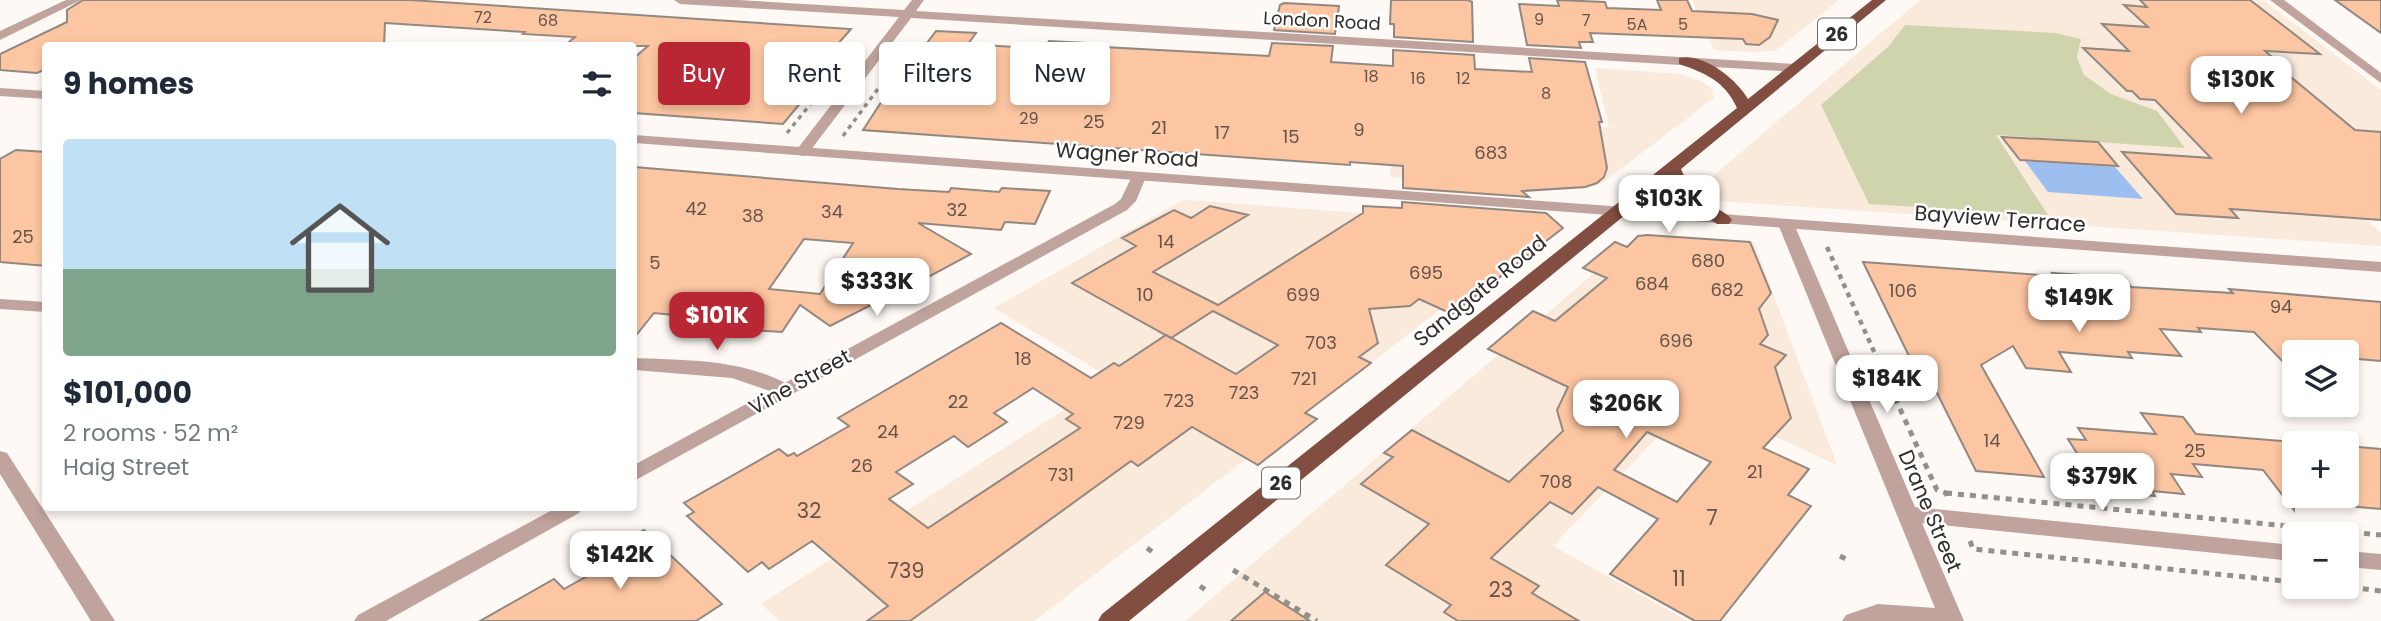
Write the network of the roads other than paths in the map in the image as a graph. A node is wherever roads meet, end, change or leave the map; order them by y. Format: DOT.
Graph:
graph roads {
  1 [pos="75,0"];
  2 [pos="680,0"];
  3 [pos="918,0"];
  4 [pos="1880,0"];
  5 [pos="2276,0"];
  6 [pos="908,14"];
  7 [pos="0,36"];
  8 [pos="1684,61"];
  9 [pos="1795,68"];
  10 [pos="2381,79"];
  11 [pos="0,92"];
  12 [pos="42,95"];
  13 [pos="1745,109"];
  14 [pos="637,139"];
  15 [pos="803,152"];
  16 [pos="1672,168"];
  17 [pos="1138,177"];
  18 [pos="1617,213"];
  19 [pos="1723,220"];
  20 [pos="1786,224"];
  21 [pos="2381,267"];
  22 [pos="0,304"];
  23 [pos="42,307"];
  24 [pos="637,364"];
  25 [pos="784,391"];
  26 [pos="0,457"];
  27 [pos="637,472"];
  28 [pos="567,511"];
  29 [pos="1906,514"];
  30 [pos="2282,552"];
  31 [pos="2359,560"];
  32 [pos="2381,562"];
  33 [pos="1952,620"];
  34 [pos="103,621"];
  35 [pos="366,621"];
  36 [pos="1111,621"];
  37 [pos="1854,621"];
  1 -- 7 [label="street"];
  2 -- 6 [label="street, London Road"];
  3 -- 6 [label="street"];
  4 -- 9 [label="highway, Sandgate Road / 26"];
  5 -- 10 [label="street"];
  6 -- 8 [label="street, London Road"];
  6 -- 15 [label="street"];
  8 -- 9 [label="street, London Road"];
  8 -- 13 [label="highway"];
  9 -- 13 [label="highway, Sandgate Road / 26"];
  11 -- 12 [label="street"];
  13 -- 16 [label="highway, Sandgate Road / 26"];
  14 -- 15 [label="street, Wagner Road"];
  15 -- 17 [label="street, Wagner Road"];
  16 -- 18 [label="highway, Sandgate Road / 26"];
  16 -- 19 [label="highway"];
  17 -- 18 [label="street, Wagner Road"];
  17 -- 25 [label="street, Vine Street"];
  18 -- 19 [label="street, Bayview Terrace"];
  18 -- 36 [label="highway, Sandgate Road / 26"];
  19 -- 20 [label="street, Bayview Terrace"];
  20 -- 21 [label="street, Bayview Terrace"];
  20 -- 29 [label="street, Drane Street"];
  22 -- 23 [label="street"];
  24 -- 25 [label="street"];
  25 -- 27 [label="street, Vine Street"];
  26 -- 34 [label="street"];
  28 -- 35 [label="street"];
  29 -- 30 [label="street"];
  29 -- 33 [label="street, Drane Street"];
  31 -- 32 [label="street"];
  33 -- 37 [label="street"];
}
